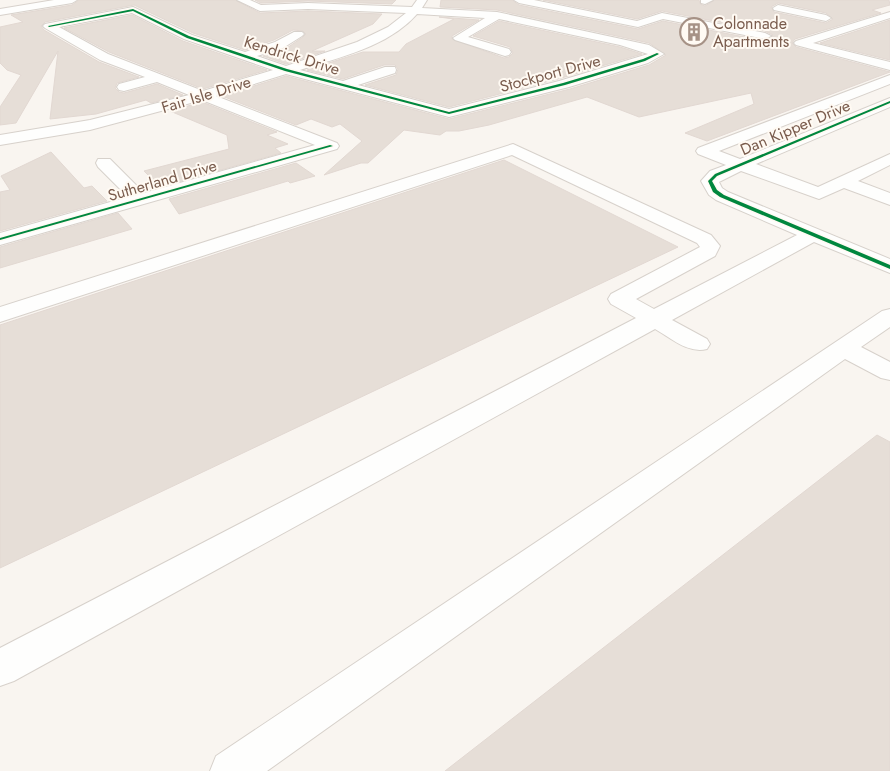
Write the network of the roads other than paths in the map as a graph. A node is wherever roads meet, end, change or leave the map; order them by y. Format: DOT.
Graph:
graph roads {
  1 [pos="72,0"];
  2 [pos="242,0"];
  3 [pos="519,0"];
  4 [pos="780,0"];
  5 [pos="364,4"];
  6 [pos="420,5"];
  7 [pos="600,7"];
  8 [pos="133,10"];
  9 [pos="0,12"];
  10 [pos="584,13"];
  11 [pos="497,15"];
  12 [pos="890,15"];
  13 [pos="49,26"];
  14 [pos="800,26"];
  15 [pos="298,34"];
  16 [pos="739,45"];
  17 [pos="505,52"];
  18 [pos="245,56"];
  19 [pos="890,66"];
  20 [pos="286,70"];
  21 [pos="390,70"];
  22 [pos="158,78"];
  23 [pos="890,79"];
  24 [pos="344,85"];
  25 [pos="124,87"];
  26 [pos="202,96"];
  27 [pos="890,102"];
  28 [pos="807,111"];
  29 [pos="449,113"];
  30 [pos="842,122"];
  31 [pos="0,140"];
  32 [pos="890,159"];
  33 [pos="104,162"];
  34 [pos="741,164"];
  35 [pos="843,182"];
  36 [pos="890,199"];
  37 [pos="141,200"];
  38 [pos="814,234"];
  39 [pos="0,239"];
  40 [pos="890,267"];
  41 [pos="0,315"];
  42 [pos="890,316"];
  43 [pos="653,319"];
  44 [pos="698,344"];
  45 [pos="843,348"];
  46 [pos="890,372"];
  47 [pos="0,668"];
  48 [pos="231,771"];
  1 -- 9 [label="street"];
  2 -- 5 [label="street"];
  3 -- 10 [label="street"];
  4 -- 14 [label="street"];
  5 -- 6 [label="street"];
  6 -- 11 [label="street"];
  6 -- 20 [label="street, Fair Isle Drive"];
  7 -- 10 [label="street"];
  8 -- 13 [label="street"];
  8 -- 18 [label="street, Kendrick Drive"];
  10 -- 16 [label="street"];
  11 -- 17 [label="street"];
  11 -- 29 [label="street, Stockport Drive"];
  12 -- 19 [label="street"];
  13 -- 22 [label="street"];
  15 -- 18 [label="street"];
  18 -- 20 [label="street, Kendrick Drive"];
  20 -- 24 [label="street, Kendrick Drive"];
  20 -- 26 [label="street, Fair Isle Drive"];
  21 -- 24 [label="street"];
  22 -- 25 [label="street"];
  22 -- 26 [label="street"];
  23 -- 28 [label="street"];
  24 -- 29 [label="street, Kendrick Drive"];
  26 -- 31 [label="street, Fair Isle Drive"];
  26 -- 37 [label="street, Sutherland Drive"];
  27 -- 30 [label="street, Dan Kipper Drive"];
  28 -- 30 [label="street"];
  28 -- 34 [label="street"];
  30 -- 34 [label="street, Dan Kipper Drive"];
  32 -- 35 [label="street"];
  33 -- 37 [label="street"];
  34 -- 35 [label="street"];
  34 -- 38 [label="street, Dan Kipper Drive"];
  35 -- 36 [label="street"];
  37 -- 39 [label="street, Sutherland Drive"];
  38 -- 40 [label="street"];
  38 -- 43 [label="street"];
  41 -- 43 [label="street"];
  42 -- 45 [label="street"];
  43 -- 44 [label="street"];
  43 -- 47 [label="street"];
  45 -- 46 [label="street"];
  45 -- 48 [label="street"];
}
